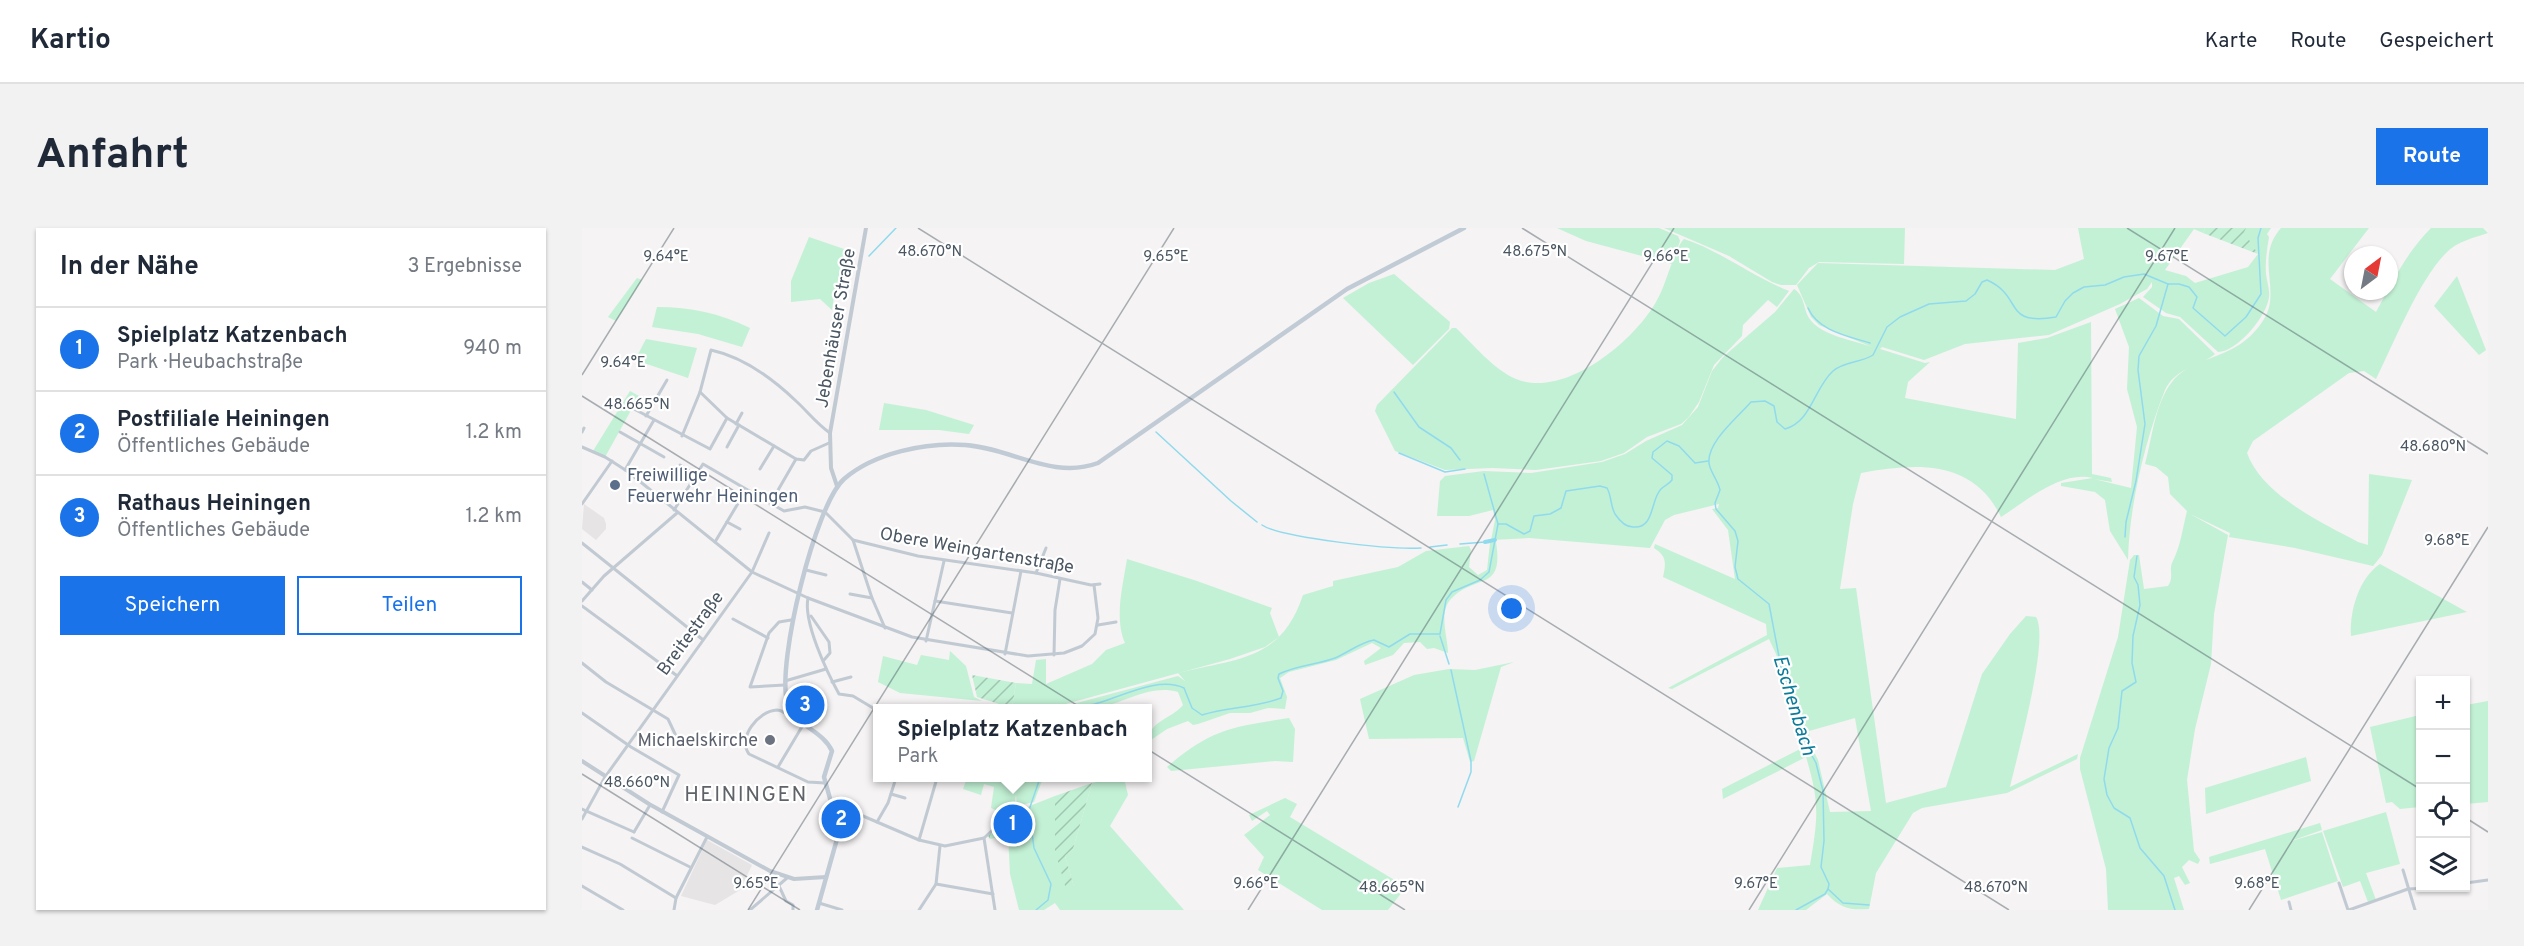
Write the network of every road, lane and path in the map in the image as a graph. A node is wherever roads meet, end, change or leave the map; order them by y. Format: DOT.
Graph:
graph roads {
  1 [pos="866,228"];
  2 [pos="1464,228"];
  3 [pos="667,380"];
  4 [pos="700,392"];
  5 [pos="634,409"];
  6 [pos="742,413"];
  7 [pos="646,416"];
  8 [pos="727,418"];
  9 [pos="654,420"];
  10 [pos="738,424"];
  11 [pos="620,432"];
  12 [pos="830,434"];
  13 [pos="682,436"];
  14 [pos="829,443"];
  15 [pos="640,444"];
  16 [pos="774,446"];
  17 [pos="582,447"];
  18 [pos="727,447"];
  19 [pos="664,457"];
  20 [pos="796,459"];
  21 [pos="612,461"];
  22 [pos="680,465"];
  23 [pos="760,469"];
  24 [pos="625,470"];
  25 [pos="696,475"];
  26 [pos="837,486"];
  27 [pos="746,490"];
  28 [pos="582,494"];
  29 [pos="587,497"];
  30 [pos="582,504"];
  31 [pos="770,504"];
  32 [pos="676,512"];
  33 [pos="825,513"];
  34 [pos="727,522"];
  35 [pos="740,529"];
  36 [pos="769,533"];
  37 [pos="853,540"];
  38 [pos="582,543"];
  39 [pos="715,543"];
  40 [pos="1046,548"];
  41 [pos="944,560"];
  42 [pos="614,568"];
  43 [pos="806,570"];
  44 [pos="1021,571"];
  45 [pos="752,572"];
  46 [pos="1036,573"];
  47 [pos="826,575"];
  48 [pos="1060,579"];
  49 [pos="582,582"];
  50 [pos="1100,584"];
  51 [pos="1094,585"];
  52 [pos="592,590"];
  53 [pos="799,594"];
  54 [pos="850,594"];
  55 [pos="808,598"];
  56 [pos="872,598"];
  57 [pos="935,601"];
  58 [pos="582,603"];
  59 [pos="1012,613"];
  60 [pos="809,614"];
  61 [pos="733,619"];
  62 [pos="791,620"];
  63 [pos="1116,622"];
  64 [pos="1098,626"];
  65 [pos="885,627"];
  66 [pos="768,638"];
  67 [pos="702,639"];
  68 [pos="926,641"];
  69 [pos="1005,654"];
  70 [pos="1054,655"];
  71 [pos="824,660"];
  72 [pos="582,663"];
  73 [pos="826,669"];
  74 [pos="676,675"];
  75 [pos="851,677"];
  76 [pos="832,682"];
  77 [pos="785,683"];
  78 [pos="873,708"];
  79 [pos="650,711"];
  80 [pos="582,714"];
  81 [pos="794,716"];
  82 [pos="803,725"];
  83 [pos="676,736"];
  84 [pos="627,745"];
  85 [pos="582,761"];
  86 [pos="778,768"];
  87 [pos="605,777"];
  88 [pos="895,782"];
  89 [pos="936,782"];
  90 [pos="825,783"];
  91 [pos="891,794"];
  92 [pos="905,798"];
  93 [pos="650,805"];
  94 [pos="1015,809"];
  95 [pos="584,810"];
  96 [pos="662,812"];
  97 [pos="834,813"];
  98 [pos="582,819"];
  99 [pos="877,822"];
  100 [pos="634,832"];
  101 [pos="706,837"];
  102 [pos="632,838"];
  103 [pos="984,838"];
  104 [pos="919,840"];
  105 [pos="629,843"];
  106 [pos="940,846"];
  107 [pos="582,847"];
  108 [pos="690,867"];
  109 [pos="2403,870"];
  110 [pos="827,877"];
  111 [pos="787,878"];
  112 [pos="2488,880"];
  113 [pos="2470,882"];
  114 [pos="2339,883"];
  115 [pos="936,884"];
  116 [pos="582,886"];
  117 [pos="779,886"];
  118 [pos="2408,889"];
  119 [pos="2416,889"];
  120 [pos="993,894"];
  121 [pos="676,898"];
  122 [pos="2289,902"];
  123 [pos="819,903"];
  124 [pos="623,910"];
  125 [pos="674,910"];
  126 [pos="750,910"];
  127 [pos="793,910"];
  128 [pos="817,910"];
  129 [pos="842,910"];
  130 [pos="919,910"];
  131 [pos="995,910"];
  132 [pos="2291,910"];
  133 [pos="2348,910"];
  134 [pos="2415,910"];
  1 -- 12 [label="street, Jebenhäuser Straße"];
  2 -- 26 [label="main road"];
  3 -- 7 [label="street"];
  4 -- 8 [label="street"];
  4 -- 12 [label="street"];
  4 -- 13 [label="street"];
  5 -- 7 [label="street"];
  6 -- 10 [label="street"];
  7 -- 9 [label="street"];
  8 -- 10 [label="street"];
  8 -- 13 [label="street"];
  9 -- 13 [label="street"];
  9 -- 15 [label="street"];
  10 -- 16 [label="street"];
  10 -- 18 [label="street"];
  11 -- 15 [label="street"];
  12 -- 14 [label="street, Jebenhäuser Straße"];
  14 -- 20 [label="street"];
  14 -- 26 [label="street, Jebenhäuser Straße"];
  15 -- 19 [label="street"];
  15 -- 24 [label="street"];
  16 -- 20 [label="street"];
  16 -- 23 [label="street"];
  17 -- 21 [label="street"];
  20 -- 31 [label="street"];
  21 -- 24 [label="street"];
  21 -- 29 [label="street"];
  22 -- 25 [label="street"];
  24 -- 32 [label="street"];
  25 -- 27 [label="street"];
  25 -- 32 [label="street"];
  26 -- 33 [label="main road"];
  27 -- 31 [label="street"];
  27 -- 34 [label="street"];
  28 -- 29 [label="street"];
  29 -- 30 [label="street"];
  31 -- 33 [label="street"];
  32 -- 39 [label="street"];
  32 -- 42 [label="street"];
  33 -- 37 [label="street, Obere Weingartenstraße"];
  33 -- 43 [label="main road"];
  34 -- 35 [label="street"];
  34 -- 39 [label="street"];
  36 -- 45 [label="street, Breitestraße"];
  37 -- 41 [label="street, Obere Weingartenstraße"];
  37 -- 56 [label="street"];
  38 -- 42 [label="street"];
  39 -- 45 [label="street"];
  40 -- 46 [label="street"];
  41 -- 44 [label="street, Obere Weingartenstraße"];
  41 -- 57 [label="street"];
  42 -- 52 [label="street"];
  42 -- 67 [label="street"];
  43 -- 47 [label="street"];
  43 -- 53 [label="main road"];
  44 -- 46 [label="street, Obere Weingartenstraße"];
  44 -- 59 [label="street"];
  45 -- 53 [label="street"];
  45 -- 67 [label="street, Breitestraße"];
  46 -- 48 [label="street, Obere Weingartenstraße"];
  48 -- 51 [label="street, Obere Weingartenstraße"];
  48 -- 70 [label="street"];
  49 -- 52 [label="street"];
  50 -- 51 [label="street, Obere Weingartenstraße"];
  51 -- 64 [label="street"];
  52 -- 58 [label="street"];
  53 -- 55 [label="street"];
  53 -- 62 [label="main road"];
  54 -- 56 [label="street"];
  55 -- 60 [label="street"];
  55 -- 65 [label="street"];
  56 -- 65 [label="street"];
  57 -- 59 [label="street"];
  57 -- 68 [label="street"];
  58 -- 74 [label="street"];
  59 -- 69 [label="street"];
  60 -- 71 [label="street"];
  60 -- 71 [label="street"];
  61 -- 66 [label="street"];
  62 -- 66 [label="street"];
  62 -- 77 [label="main road"];
  63 -- 64 [label="street"];
  64 -- 70 [label="street"];
  65 -- 68 [label="street"];
  66 -- 77 [label="street"];
  67 -- 74 [label="street, Breitestraße"];
  68 -- 69 [label="street"];
  69 -- 70 [label="street"];
  71 -- 73 [label="street"];
  72 -- 79 [label="street"];
  73 -- 76 [label="street"];
  73 -- 77 [label="street"];
  74 -- 79 [label="street, Breitestraße"];
  75 -- 76 [label="street"];
  76 -- 78 [label="street"];
  77 -- 81 [label="main road"];
  79 -- 83 [label="street"];
  79 -- 84 [label="street, Breitestraße"];
  80 -- 84 [label="street"];
  81 -- 82 [label="main road"];
  81 -- 86 [label="street"];
  82 -- 86 [label="street"];
  82 -- 90 [label="main road"];
  84 -- 87 [label="street, Breitestraße"];
  84 -- 96 [label="street"];
  85 -- 87 [label="street"];
  86 -- 90 [label="street"];
  87 -- 93 [label="street"];
  87 -- 95 [label="street, Breitestraße"];
  88 -- 91 [label="street"];
  89 -- 104 [label="street"];
  90 -- 97 [label="main road"];
  91 -- 92 [label="street"];
  91 -- 99 [label="street"];
  93 -- 96 [label="street"];
  93 -- 100 [label="street"];
  94 -- 103 [label="street"];
  95 -- 98 [label="street, Breitestraße"];
  95 -- 100 [label="street"];
  96 -- 101 [label="street"];
  97 -- 99 [label="street"];
  97 -- 110 [label="main road"];
  99 -- 104 [label="street"];
  100 -- 102 [label="street"];
  101 -- 108 [label="street"];
  101 -- 111 [label="street"];
  102 -- 105 [label="street"];
  102 -- 108 [label="street"];
  103 -- 106 [label="street"];
  103 -- 120 [label="street"];
  104 -- 106 [label="street"];
  106 -- 115 [label="street"];
  107 -- 121 [label="street"];
  108 -- 121 [label="street"];
  109 -- 118 [label="street"];
  110 -- 111 [label="street"];
  110 -- 123 [label="main road"];
  111 -- 117 [label="street"];
  112 -- 113 [label="street"];
  114 -- 133 [label="street"];
  115 -- 120 [label="street"];
  115 -- 130 [label="street"];
  116 -- 124 [label="street"];
  117 -- 126 [label="street"];
  117 -- 127 [label="street"];
  118 -- 119 [label="street"];
  118 -- 133 [label="street"];
  118 -- 134 [label="street"];
  120 -- 131 [label="street"];
  121 -- 125 [label="street"];
  122 -- 132 [label="street"];
  123 -- 128 [label="main road"];
  123 -- 129 [label="street"];
}
